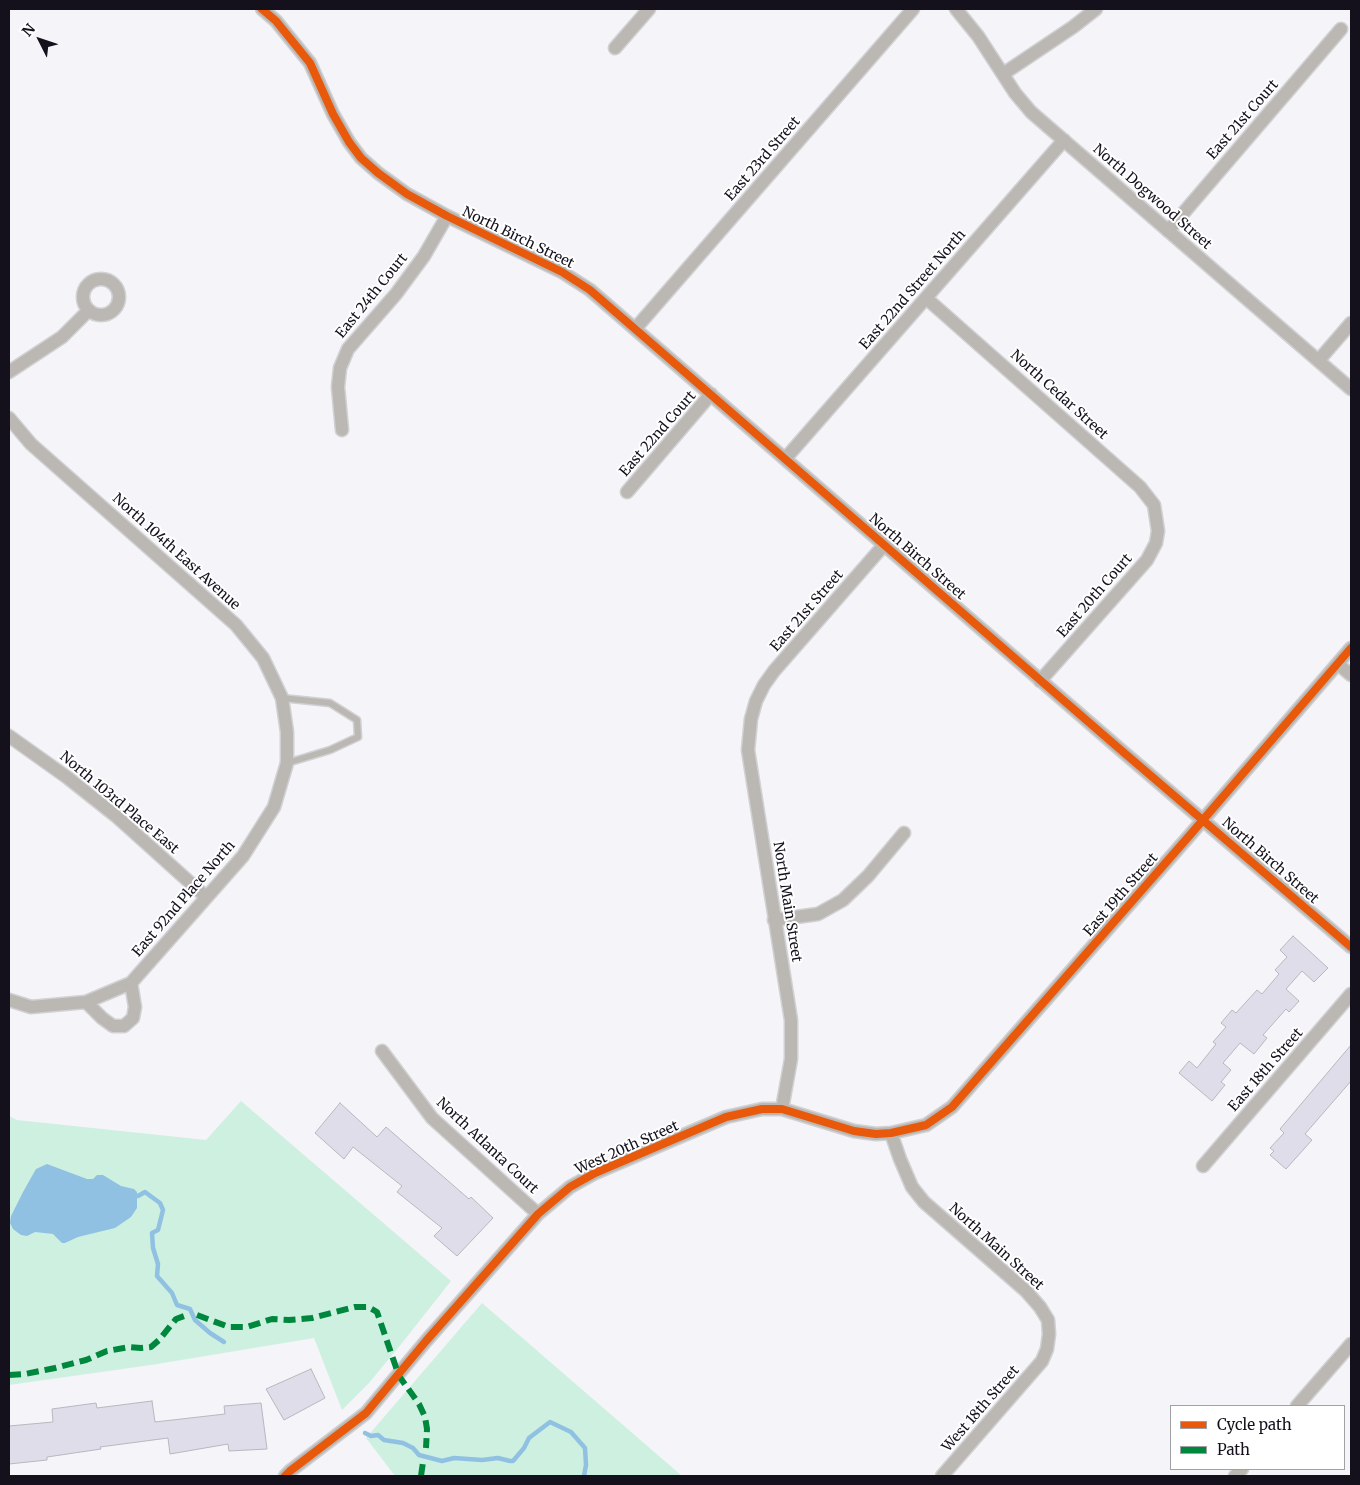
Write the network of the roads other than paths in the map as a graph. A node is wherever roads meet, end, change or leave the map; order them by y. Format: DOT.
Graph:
graph roads {
  1 [pos="262,9"];
  2 [pos="649,9"];
  3 [pos="913,9"];
  4 [pos="956,9"];
  5 [pos="1096,9"];
  6 [pos="1341,29"];
  7 [pos="615,48"];
  8 [pos="1003,74"];
  9 [pos="1064,140"];
  10 [pos="447,216"];
  11 [pos="1168,231"];
  12 [pos="926,298"];
  13 [pos="89,310"];
  14 [pos="1351,323"];
  15 [pos="636,329"];
  16 [pos="1319,360"];
  17 [pos="9,372"];
  18 [pos="1351,389"];
  19 [pos="711,394"];
  20 [pos="9,418"];
  21 [pos="342,430"];
  22 [pos="785,459"];
  23 [pos="627,492"];
  24 [pos="1158,524"];
  25 [pos="884,545"];
  26 [pos="1351,648"];
  27 [pos="1338,664"];
  28 [pos="1351,675"];
  29 [pos="1040,681"];
  30 [pos="282,698"];
  31 [pos="756,701"];
  32 [pos="287,732"];
  33 [pos="9,736"];
  34 [pos="287,763"];
  35 [pos="1203,820"];
  36 [pos="904,833"];
  37 [pos="206,897"];
  38 [pos="774,920"];
  39 [pos="1351,947"];
  40 [pos="131,983"];
  41 [pos="1351,994"];
  42 [pos="9,1000"];
  43 [pos="86,1002"];
  44 [pos="382,1051"];
  45 [pos="782,1109"];
  46 [pos="891,1133"];
  47 [pos="1203,1166"];
  48 [pos="538,1214"];
  49 [pos="1351,1344"];
  50 [pos="1042,1361"];
  51 [pos="1298,1405"];
  52 [pos="285,1476"];
  53 [pos="942,1476"];
  1 -- 10 [label="street, North Birch Street"];
  2 -- 7 [label="street"];
  3 -- 15 [label="street, East 23rd Street"];
  4 -- 8 [label="street, North Dogwood Street"];
  5 -- 8 [label="street"];
  6 -- 11 [label="street, East 21st Court"];
  8 -- 9 [label="street, North Dogwood Street"];
  9 -- 11 [label="street, North Dogwood Street"];
  9 -- 12 [label="street, East 22nd Street North"];
  10 -- 15 [label="street, North Birch Street"];
  10 -- 21 [label="street, East 24th Court"];
  11 -- 16 [label="street, North Dogwood Street"];
  12 -- 22 [label="street, East 22nd Street North"];
  12 -- 24 [label="street, North Cedar Street"];
  13 -- 17 [label="street"];
  14 -- 16 [label="street"];
  15 -- 19 [label="street, North Birch Street"];
  16 -- 18 [label="street, North Dogwood Street"];
  19 -- 22 [label="street, North Birch Street"];
  19 -- 23 [label="street, East 22nd Court"];
  20 -- 30 [label="street, North 104th East Avenue"];
  22 -- 25 [label="street, North Birch Street"];
  24 -- 29 [label="street, East 20th Court"];
  25 -- 29 [label="street, North Birch Street"];
  25 -- 31 [label="street, East 21st Street"];
  26 -- 27 [label="street, East 19th Street"];
  27 -- 28 [label="street"];
  27 -- 35 [label="street, East 19th Street"];
  29 -- 35 [label="street, North Birch Street"];
  30 -- 32 [label="street, North 104th East Avenue"];
  30 -- 34 [label="lane"];
  31 -- 38 [label="street, North Main Street"];
  32 -- 34 [label="street, East 92nd Place North"];
  33 -- 37 [label="street, North 103rd Place East"];
  34 -- 37 [label="street, East 92nd Place North"];
  35 -- 39 [label="street, North Birch Street"];
  35 -- 46 [label="street, East 19th Street"];
  36 -- 38 [label="street"];
  37 -- 40 [label="street, East 92nd Place North"];
  38 -- 45 [label="street, North Main Street"];
  40 -- 43 [label="street, East 92nd Place North"];
  40 -- 43 [label="street"];
  41 -- 47 [label="street, East 18th Street"];
  42 -- 43 [label="street, East 92nd Place North"];
  44 -- 48 [label="street, North Atlanta Court"];
  45 -- 46 [label="street, East 19th Street"];
  45 -- 48 [label="street, West 20th Street"];
  46 -- 50 [label="street, North Main Street"];
  48 -- 52 [label="street, West 20th Street"];
  49 -- 51 [label="street"];
  50 -- 53 [label="street, West 18th Street"];
}
